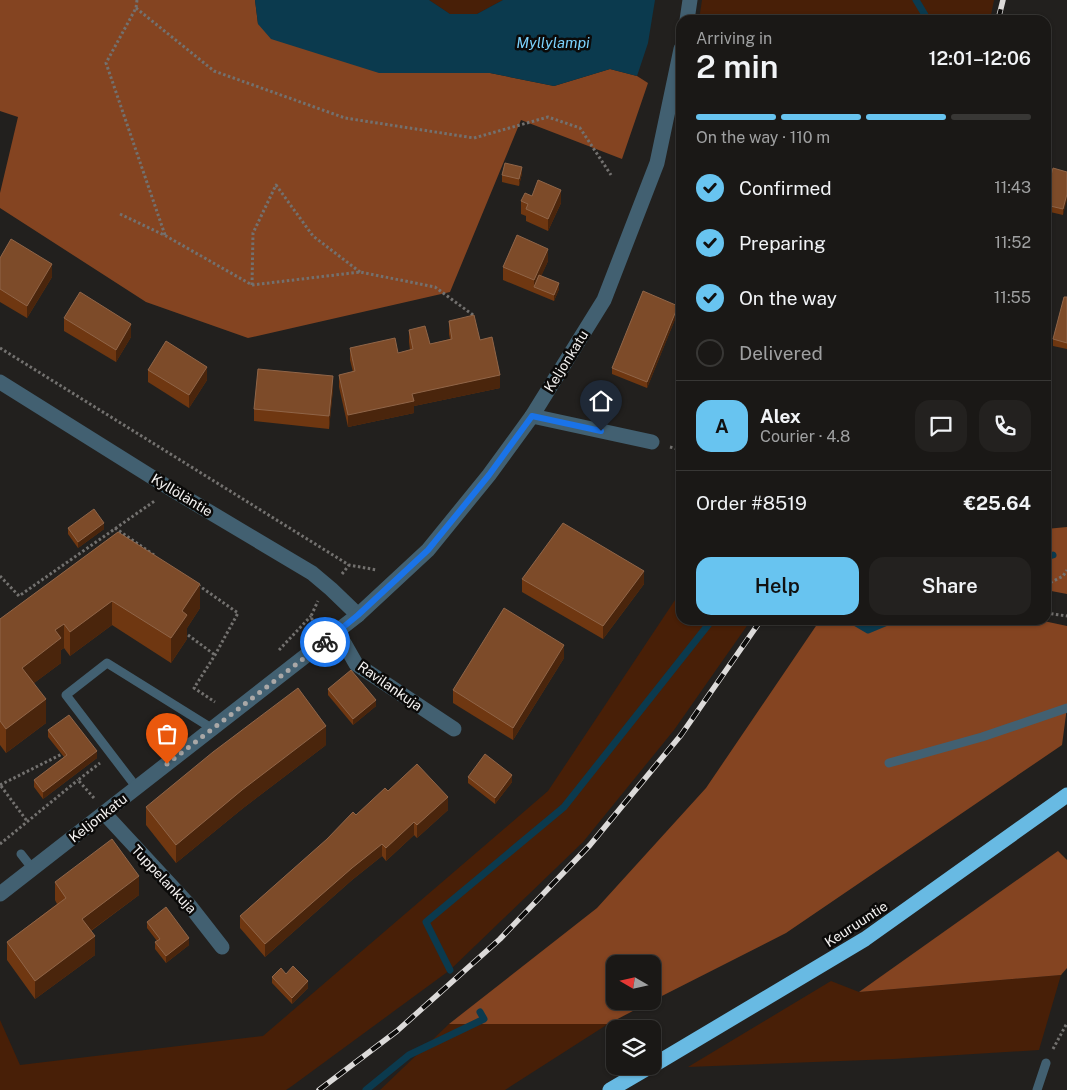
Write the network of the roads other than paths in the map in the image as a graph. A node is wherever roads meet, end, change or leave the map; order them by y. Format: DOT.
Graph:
graph roads {
  1 [pos="690,0"];
  2 [pos="688,15"];
  3 [pos="676,73"];
  4 [pos="0,382"];
  5 [pos="532,416"];
  6 [pos="652,442"];
  7 [pos="358,615"];
  8 [pos="334,635"];
  9 [pos="1067,708"];
  10 [pos="213,729"];
  11 [pos="454,729"];
  12 [pos="889,763"];
  13 [pos="137,788"];
  14 [pos="1067,795"];
  15 [pos="104,813"];
  16 [pos="21,854"];
  17 [pos="32,868"];
  18 [pos="0,894"];
  19 [pos="222,948"];
  20 [pos="661,1061"];
  21 [pos="1046,1063"];
  22 [pos="636,1075"];
  23 [pos="610,1090"];
  24 [pos="1037,1090"];
  1 -- 2 [label="street"];
  3 -- 5 [label="street, Keljonkatu"];
  4 -- 7 [label="street, Kyllöläntie"];
  5 -- 6 [label="street"];
  5 -- 7 [label="street, Keljonkatu"];
  7 -- 8 [label="street, Keljonkatu"];
  8 -- 10 [label="street, Keljonkatu"];
  8 -- 11 [label="street, Ravilankuja"];
  9 -- 12 [label="lane"];
  10 -- 13 [label="street, Keljonkatu"];
  10 -- 13 [label="lane"];
  13 -- 15 [label="street, Keljonkatu"];
  14 -- 20 [label="highway, Keuruuntie"];
  15 -- 17 [label="street, Keljonkatu"];
  15 -- 19 [label="street, Tuppelankuja"];
  16 -- 17 [label="lane"];
  17 -- 18 [label="street, Keljonkatu"];
  21 -- 24 [label="lane"];
  22 -- 23 [label="highway, Keuruuntie"];
}
